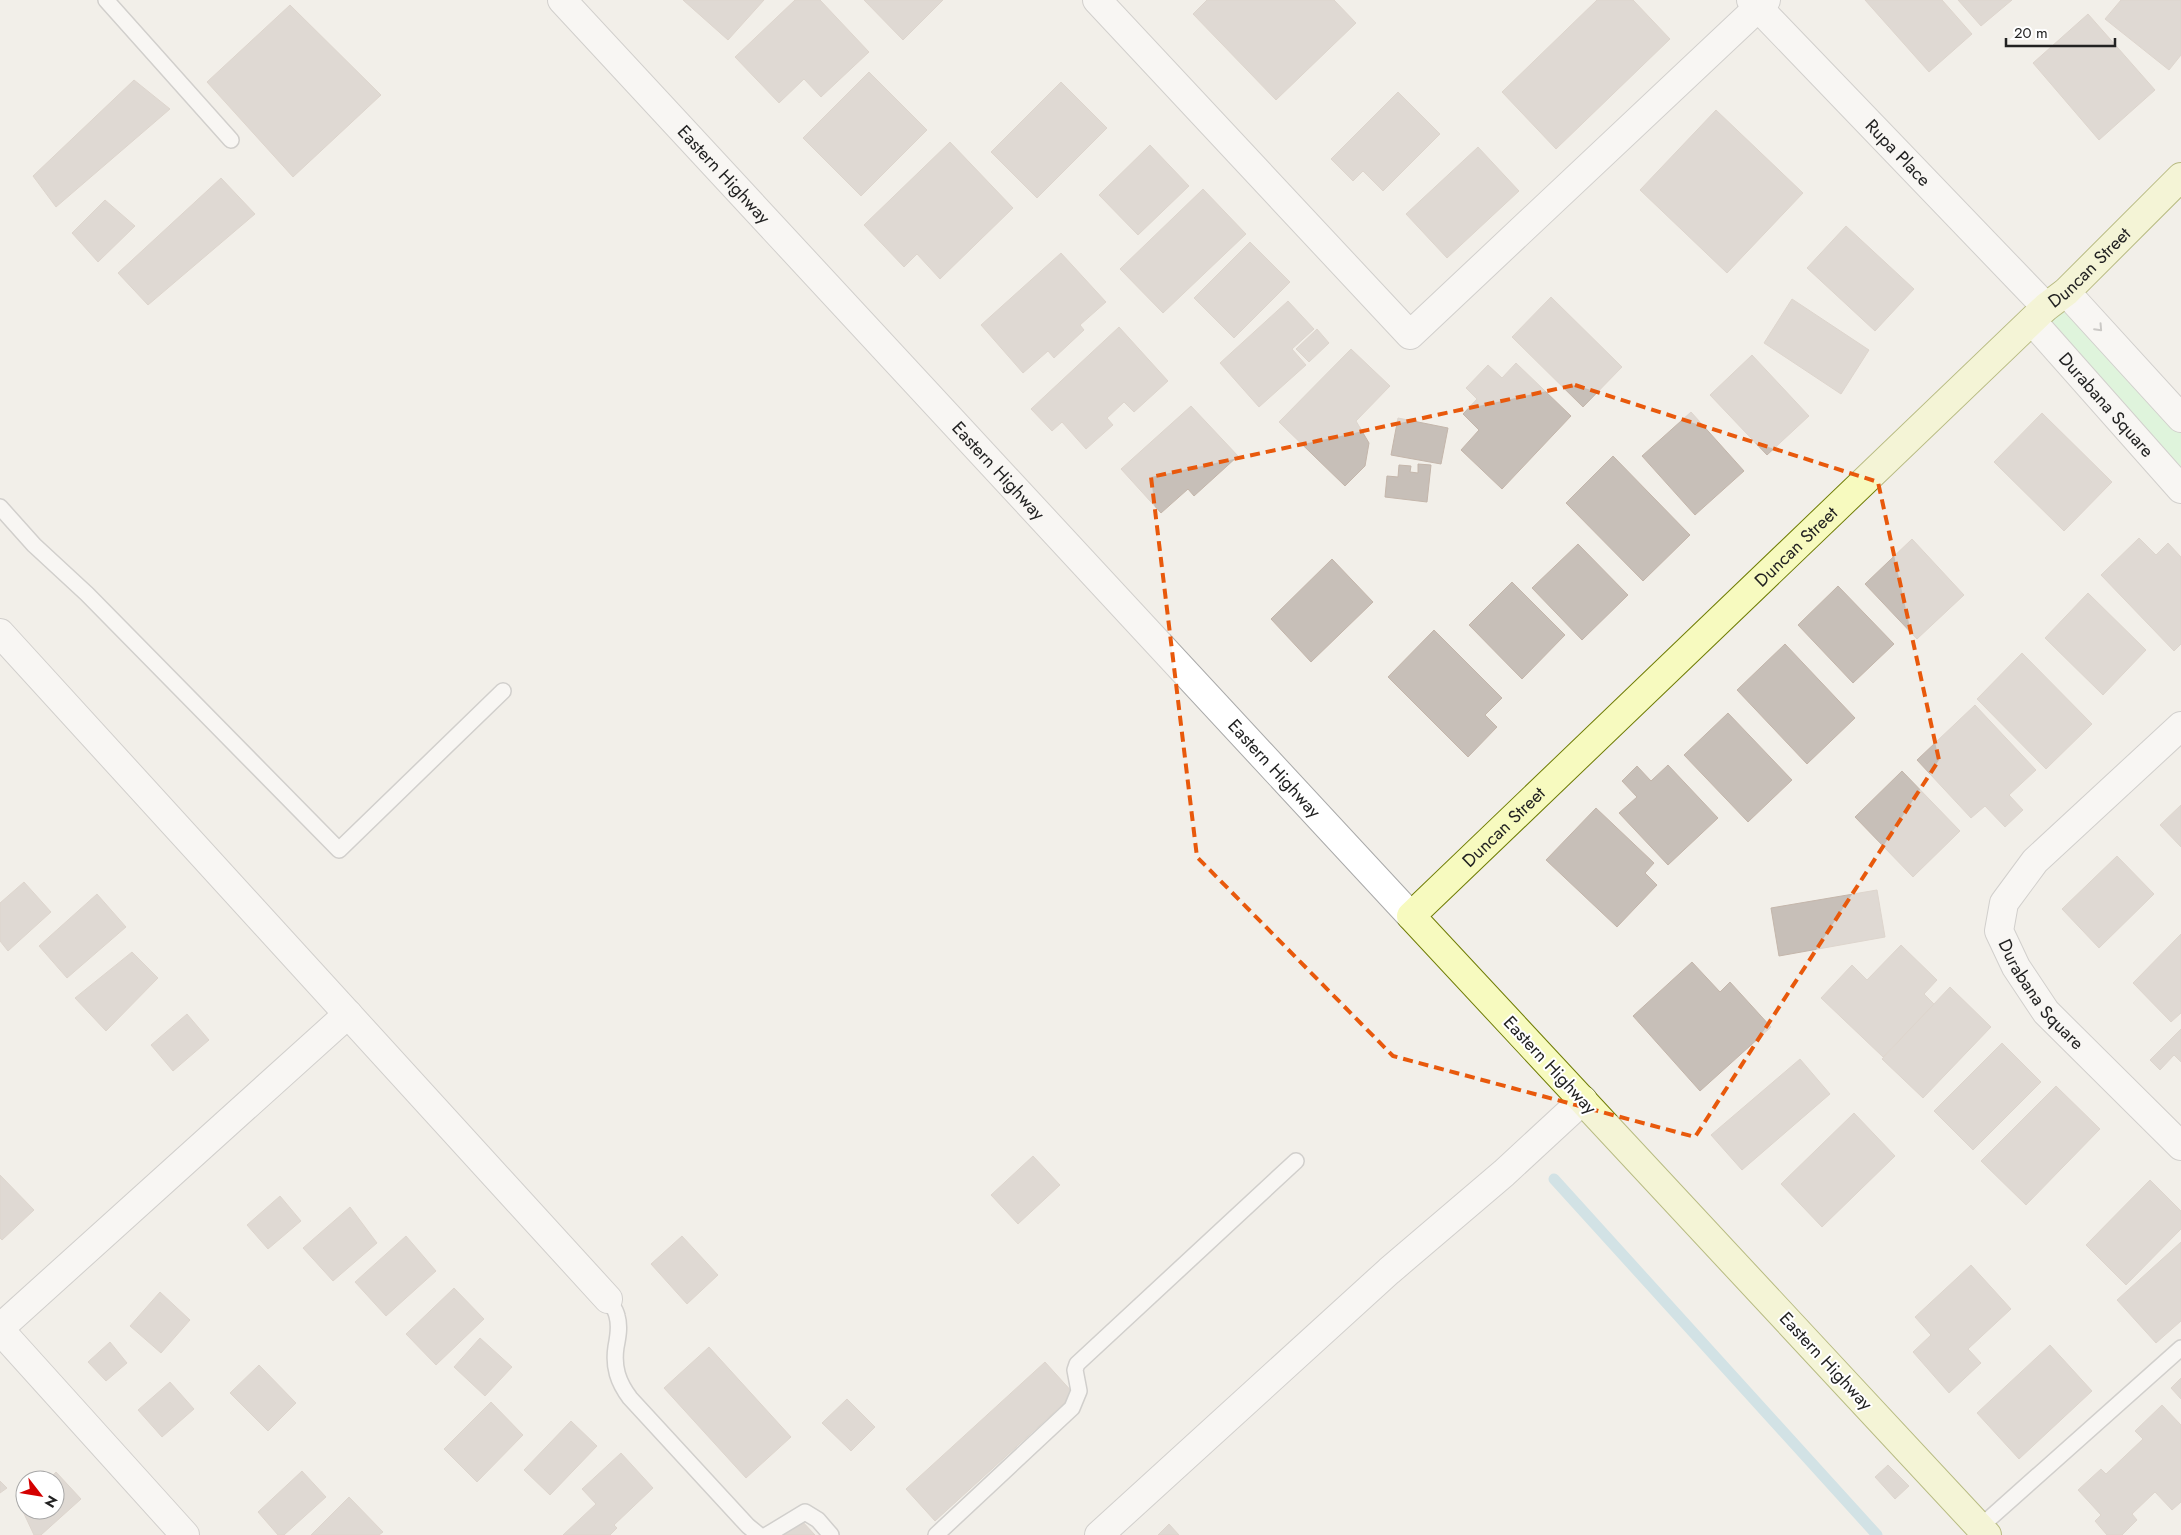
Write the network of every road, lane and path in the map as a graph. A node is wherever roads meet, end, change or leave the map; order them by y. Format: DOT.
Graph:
graph roads {
  1 [pos="106,0"];
  2 [pos="562,0"];
  3 [pos="1097,0"];
  4 [pos="1758,2"];
  5 [pos="231,140"];
  6 [pos="2181,177"];
  7 [pos="2048,307"];
  8 [pos="2181,418"];
  9 [pos="2181,489"];
  10 [pos="0,507"];
  11 [pos="0,633"];
  12 [pos="503,691"];
  13 [pos="2181,726"];
  14 [pos="1411,916"];
  15 [pos="348,1014"];
  16 [pos="1583,1100"];
  17 [pos="2181,1146"];
  18 [pos="1296,1161"];
  19 [pos="608,1299"];
  20 [pos="0,1329"];
  21 [pos="2181,1348"];
  22 [pos="1984,1531"];
  23 [pos="185,1535"];
  24 [pos="759,1535"];
  25 [pos="767,1535"];
  26 [pos="831,1535"];
  27 [pos="936,1535"];
  28 [pos="1099,1535"];
  1 -- 5 [label="lane"];
  2 -- 14 [label="street, Eastern Highway"];
  3 -- 4 [label="street"];
  4 -- 7 [label="street, Rupa Place"];
  6 -- 7 [label="street, Duncan Street"];
  7 -- 8 [label="street, one-way"];
  7 -- 9 [label="street, Durabana Square"];
  7 -- 14 [label="street, Duncan Street"];
  10 -- 12 [label="lane"];
  11 -- 15 [label="street"];
  13 -- 17 [label="street, Durabana Square"];
  14 -- 16 [label="street, Eastern Highway"];
  15 -- 19 [label="street"];
  15 -- 20 [label="street"];
  16 -- 22 [label="street, Eastern Highway"];
  16 -- 28 [label="street"];
  18 -- 27 [label="lane"];
  19 -- 24 [label="lane"];
  20 -- 23 [label="street"];
  21 -- 22 [label="lane"];
  25 -- 26 [label="lane"];
}
